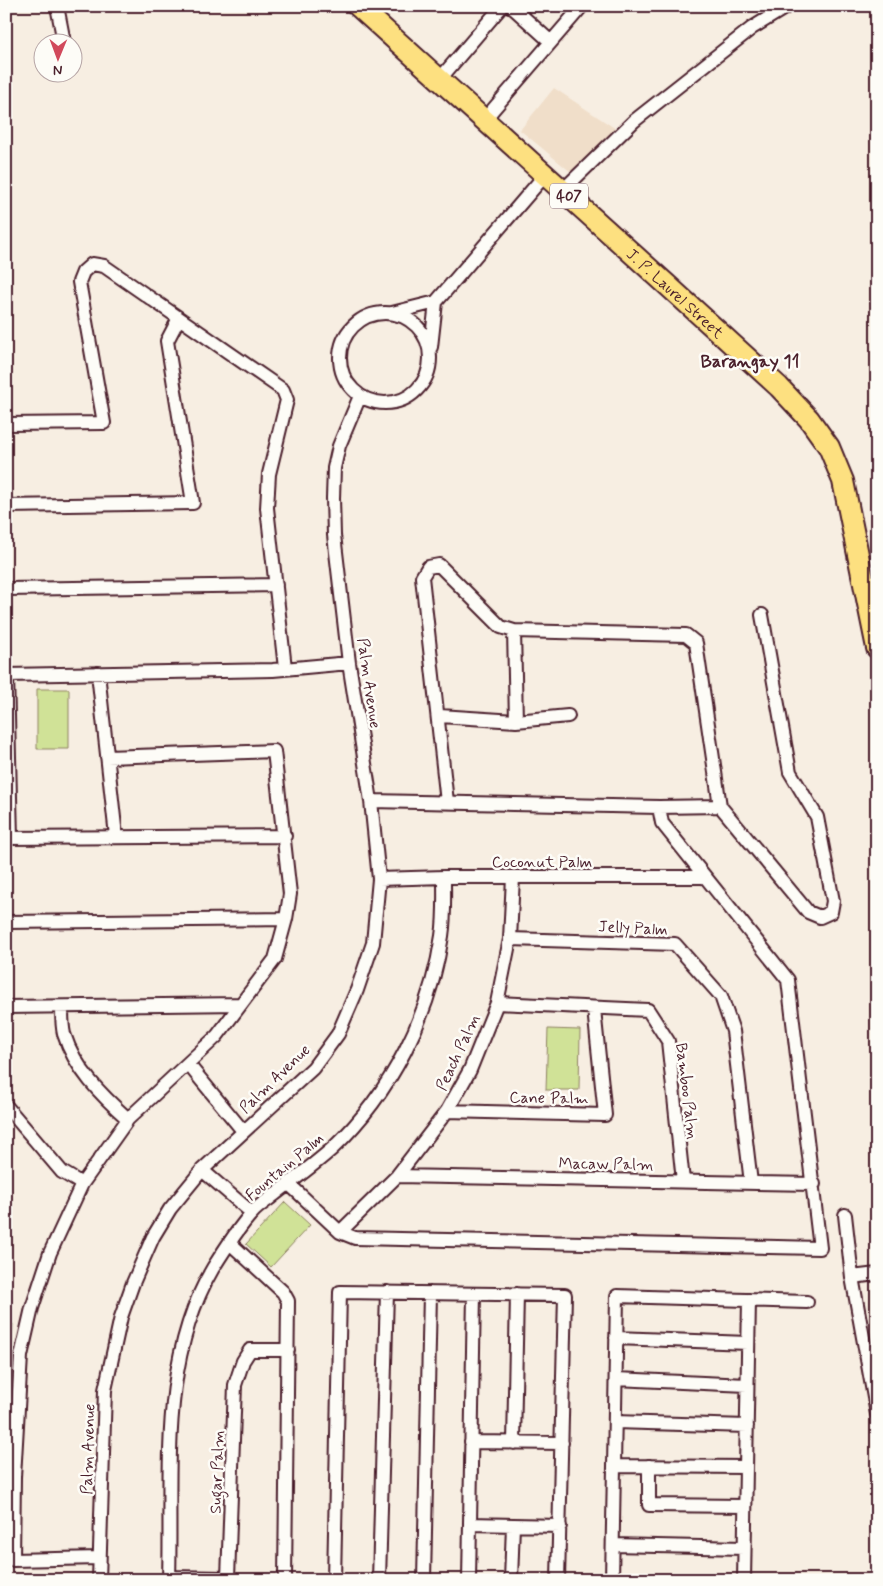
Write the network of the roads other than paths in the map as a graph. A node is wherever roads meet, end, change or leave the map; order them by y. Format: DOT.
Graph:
graph roads {
  1 [pos="57,6"];
  2 [pos="358,6"];
  3 [pos="502,6"];
  4 [pos="511,6"];
  5 [pos="582,6"];
  6 [pos="788,6"];
  7 [pos="62,32"];
  8 [pos="551,42"];
  9 [pos="439,80"];
  10 [pos="484,120"];
  11 [pos="545,175"];
  12 [pos="563,190"];
  13 [pos="436,302"];
  14 [pos="390,313"];
  15 [pos="179,318"];
  16 [pos="430,352"];
  17 [pos="360,396"];
  18 [pos="6,424"];
  19 [pos="6,506"];
  20 [pos="276,585"];
  21 [pos="6,589"];
  22 [pos="762,615"];
  23 [pos="514,631"];
  24 [pos="877,648"];
  25 [pos="349,663"];
  26 [pos="285,668"];
  27 [pos="98,673"];
  28 [pos="440,716"];
  29 [pos="568,716"];
  30 [pos="516,721"];
  31 [pos="107,757"];
  32 [pos="371,802"];
  33 [pos="447,802"];
  34 [pos="720,806"];
  35 [pos="660,807"];
  36 [pos="116,836"];
  37 [pos="285,836"];
  38 [pos="9,838"];
  39 [pos="444,877"];
  40 [pos="513,877"];
  41 [pos="705,877"];
  42 [pos="379,879"];
  43 [pos="286,919"];
  44 [pos="6,922"];
  45 [pos="510,939"];
  46 [pos="497,1003"];
  47 [pos="241,1004"];
  48 [pos="62,1006"];
  49 [pos="6,1007"];
  50 [pos="594,1009"];
  51 [pos="188,1064"];
  52 [pos="6,1106"];
  53 [pos="447,1111"];
  54 [pos="128,1118"];
  55 [pos="243,1131"];
  56 [pos="202,1170"];
  57 [pos="397,1176"];
  58 [pos="683,1181"];
  59 [pos="751,1183"];
  60 [pos="82,1184"];
  61 [pos="289,1184"];
  62 [pos="814,1184"];
  63 [pos="252,1213"];
  64 [pos="845,1215"];
  65 [pos="340,1232"];
  66 [pos="231,1244"];
  67 [pos="877,1274"];
  68 [pos="852,1277"];
  69 [pos="386,1292"];
  70 [pos="430,1293"];
  71 [pos="474,1294"];
  72 [pos="517,1294"];
  73 [pos="748,1300"];
  74 [pos="807,1302"];
  75 [pos="616,1338"];
  76 [pos="748,1343"];
  77 [pos="288,1350"];
  78 [pos="616,1379"];
  79 [pos="747,1385"];
  80 [pos="12,1398"];
  81 [pos="877,1414"];
  82 [pos="615,1422"];
  83 [pos="746,1426"];
  84 [pos="471,1442"];
  85 [pos="514,1443"];
  86 [pos="562,1443"];
  87 [pos="614,1466"];
  88 [pos="649,1466"];
  89 [pos="746,1467"];
  90 [pos="10,1477"];
  91 [pos="745,1506"];
  92 [pos="470,1524"];
  93 [pos="513,1525"];
  94 [pos="560,1526"];
  95 [pos="613,1545"];
  96 [pos="744,1548"];
  97 [pos="98,1558"];
  98 [pos="169,1578"];
  99 [pos="98,1580"];
  100 [pos="286,1580"];
  101 [pos="334,1580"];
  102 [pos="379,1580"];
  103 [pos="424,1580"];
  104 [pos="469,1580"];
  105 [pos="512,1580"];
  106 [pos="558,1580"];
  107 [pos="612,1580"];
  108 [pos="744,1580"];
  1 -- 7 [label="street"];
  2 -- 9 [label="main road, J. P. Laurel Street / 407"];
  3 -- 9 [label="street"];
  4 -- 8 [label="street"];
  5 -- 8 [label="street"];
  6 -- 12 [label="street"];
  8 -- 10 [label="street"];
  9 -- 10 [label="main road, J. P. Laurel Street / 407"];
  10 -- 11 [label="main road, J. P. Laurel Street / 407"];
  11 -- 12 [label="main road, J. P. Laurel Street / 407"];
  11 -- 13 [label="street"];
  12 -- 24 [label="main road, J. P. Laurel Street / 407"];
  13 -- 14 [label="street"];
  13 -- 16 [label="street"];
  14 -- 16 [label="street"];
  14 -- 17 [label="street"];
  15 -- 18 [label="street"];
  15 -- 19 [label="street"];
  15 -- 20 [label="street"];
  16 -- 17 [label="street"];
  17 -- 25 [label="street, Palm Avenue"];
  20 -- 21 [label="street"];
  20 -- 26 [label="street"];
  22 -- 34 [label="street"];
  23 -- 28 [label="street"];
  23 -- 30 [label="street"];
  23 -- 34 [label="street"];
  25 -- 26 [label="street"];
  25 -- 32 [label="street, Palm Avenue"];
  26 -- 27 [label="street"];
  27 -- 31 [label="street"];
  27 -- 38 [label="street"];
  28 -- 30 [label="street"];
  28 -- 33 [label="street"];
  29 -- 30 [label="street"];
  31 -- 36 [label="street"];
  31 -- 37 [label="street"];
  32 -- 33 [label="street"];
  32 -- 42 [label="street, Palm Avenue"];
  33 -- 35 [label="street"];
  34 -- 35 [label="street"];
  35 -- 41 [label="street"];
  36 -- 37 [label="street"];
  36 -- 38 [label="street"];
  37 -- 43 [label="street"];
  39 -- 40 [label="street, Coconut Palm"];
  39 -- 42 [label="street, Coconut Palm"];
  39 -- 61 [label="street, Fountain Palm"];
  40 -- 41 [label="street, Coconut Palm"];
  40 -- 45 [label="street, Peach Palm"];
  41 -- 62 [label="street"];
  42 -- 55 [label="street, Palm Avenue"];
  43 -- 44 [label="street"];
  43 -- 47 [label="street"];
  45 -- 46 [label="street, Peach Palm"];
  45 -- 59 [label="street, Jelly Palm"];
  46 -- 50 [label="street, Bamboo Palm"];
  46 -- 53 [label="street, Peach Palm"];
  47 -- 48 [label="street"];
  47 -- 51 [label="street"];
  48 -- 49 [label="street"];
  48 -- 54 [label="street"];
  50 -- 53 [label="street, Cane Palm"];
  50 -- 58 [label="street, Bamboo Palm"];
  51 -- 54 [label="street"];
  51 -- 55 [label="street"];
  52 -- 60 [label="street"];
  53 -- 57 [label="street, Peach Palm"];
  54 -- 60 [label="street"];
  55 -- 56 [label="street, Palm Avenue"];
  56 -- 63 [label="street"];
  56 -- 97 [label="street, Palm Avenue"];
  57 -- 58 [label="street, Macaw Palm"];
  57 -- 65 [label="street, Peach Palm"];
  58 -- 59 [label="street, Macaw Palm"];
  59 -- 62 [label="street, Macaw Palm"];
  60 -- 80 [label="street"];
  61 -- 63 [label="street, Fountain Palm"];
  61 -- 65 [label="street"];
  62 -- 65 [label="street"];
  63 -- 66 [label="street, Fountain Palm"];
  64 -- 68 [label="street"];
  66 -- 77 [label="street"];
  66 -- 98 [label="street, Fountain Palm"];
  67 -- 68 [label="street"];
  68 -- 81 [label="street"];
  69 -- 70 [label="street"];
  69 -- 101 [label="street"];
  69 -- 102 [label="street"];
  70 -- 71 [label="street"];
  70 -- 103 [label="street"];
  71 -- 72 [label="street"];
  71 -- 84 [label="street"];
  72 -- 85 [label="street"];
  72 -- 86 [label="street"];
  73 -- 74 [label="street"];
  73 -- 75 [label="street"];
  73 -- 76 [label="street"];
  75 -- 76 [label="street"];
  75 -- 78 [label="street"];
  76 -- 79 [label="street"];
  77 -- 98 [label="street, Sugar Palm"];
  77 -- 100 [label="street"];
  78 -- 79 [label="street"];
  78 -- 82 [label="street"];
  79 -- 83 [label="street"];
  80 -- 90 [label="street"];
  82 -- 83 [label="street"];
  82 -- 87 [label="street"];
  83 -- 89 [label="street"];
  84 -- 85 [label="street"];
  84 -- 92 [label="street"];
  85 -- 86 [label="street"];
  86 -- 94 [label="street"];
  87 -- 88 [label="street"];
  87 -- 95 [label="street"];
  88 -- 89 [label="street"];
  88 -- 91 [label="street"];
  89 -- 91 [label="street"];
  90 -- 97 [label="street"];
  91 -- 96 [label="street"];
  92 -- 93 [label="street"];
  92 -- 104 [label="street"];
  93 -- 94 [label="street"];
  93 -- 105 [label="street"];
  94 -- 106 [label="street"];
  95 -- 96 [label="street"];
  95 -- 107 [label="street"];
  96 -- 108 [label="street"];
  97 -- 99 [label="street, Palm Avenue"];
}
